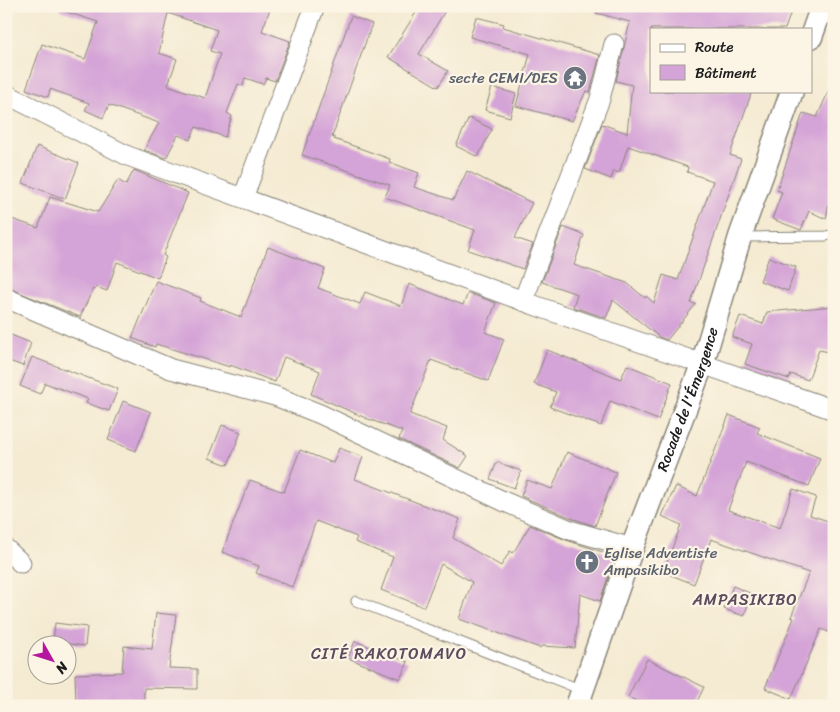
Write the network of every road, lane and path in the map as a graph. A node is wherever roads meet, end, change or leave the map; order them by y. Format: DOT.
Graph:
graph roads {
  1 [pos="315,6"];
  2 [pos="822,6"];
  3 [pos="812,34"];
  4 [pos="614,44"];
  5 [pos="792,92"];
  6 [pos="6,94"];
  7 [pos="243,198"];
  8 [pos="834,234"];
  9 [pos="740,237"];
  10 [pos="6,298"];
  11 [pos="523,301"];
  12 [pos="702,365"];
  13 [pos="834,410"];
  14 [pos="632,548"];
  15 [pos="6,549"];
  16 [pos="21,563"];
  17 [pos="356,601"];
  18 [pos="580,698"];
  1 -- 7 [label="street"];
  2 -- 3 [label="street"];
  4 -- 11 [label="street"];
  5 -- 9 [label="street, Rocade de l'Émergence"];
  6 -- 7 [label="street"];
  7 -- 11 [label="street"];
  8 -- 9 [label="lane"];
  9 -- 12 [label="street, Rocade de l'Émergence"];
  10 -- 14 [label="street"];
  11 -- 12 [label="street"];
  12 -- 13 [label="street"];
  12 -- 14 [label="street, Rocade de l'Émergence"];
  14 -- 18 [label="street, Rocade de l'Émergence"];
  15 -- 16 [label="street"];
  17 -- 18 [label="lane"];
}
